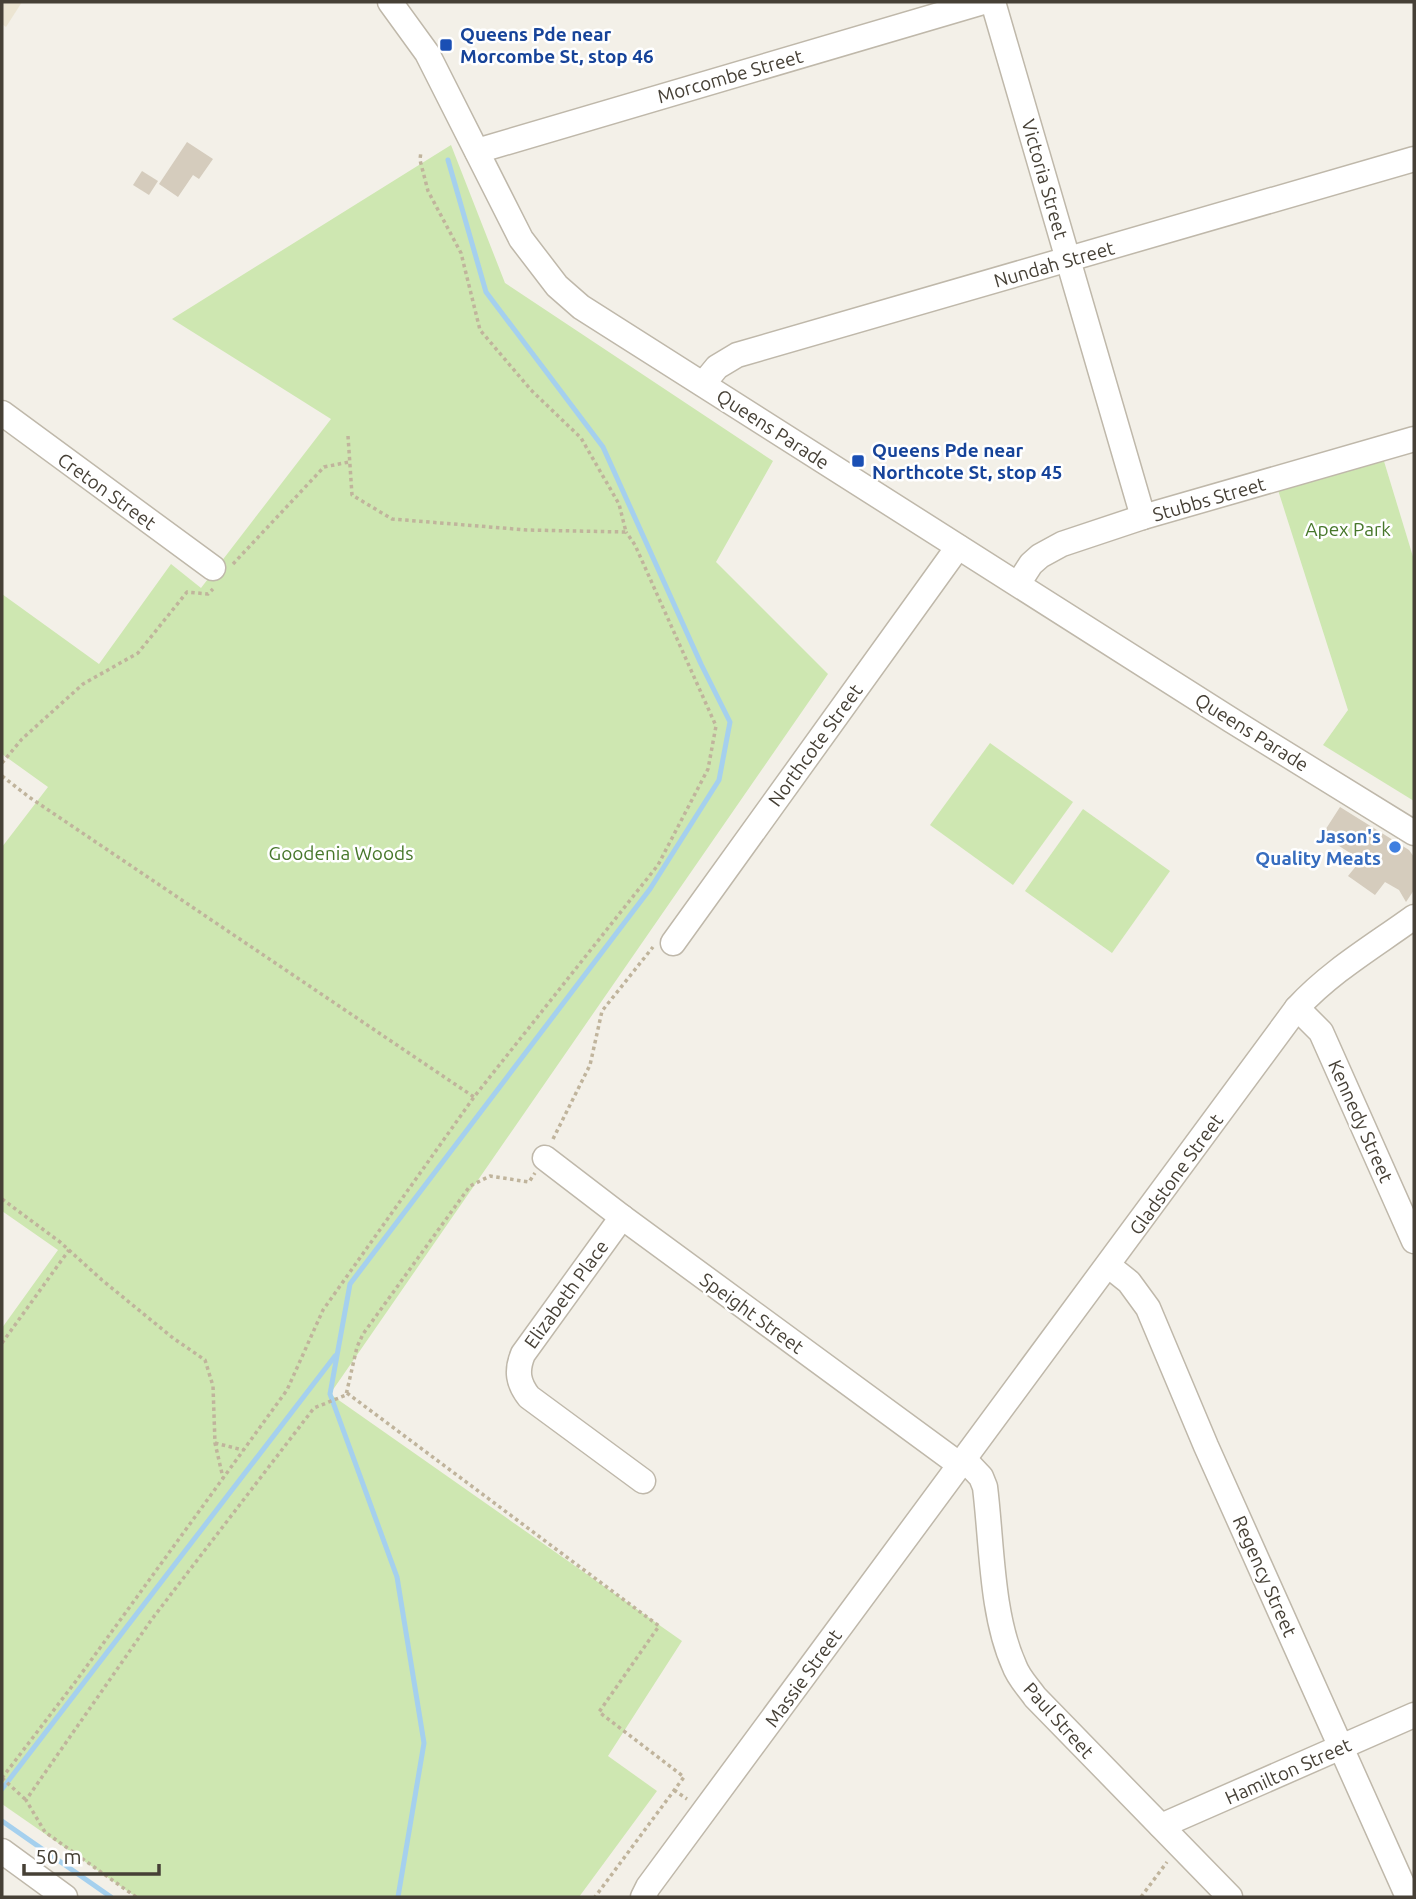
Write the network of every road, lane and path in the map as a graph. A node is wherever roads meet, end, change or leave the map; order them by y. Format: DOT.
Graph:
graph roads {
  1 [pos="390,2"];
  2 [pos="984,2"];
  3 [pos="993,2"];
  4 [pos="421,151"];
  5 [pos="477,151"];
  6 [pos="1414,159"];
  7 [pos="1069,260"];
  8 [pos="703,384"];
  9 [pos="2,413"];
  10 [pos="348,436"];
  11 [pos="1414,439"];
  12 [pos="349,462"];
  13 [pos="1143,517"];
  14 [pos="626,532"];
  15 [pos="958,547"];
  16 [pos="219,574"];
  17 [pos="1018,584"];
  18 [pos="2,763"];
  19 [pos="2,776"];
  20 [pos="1414,833"];
  21 [pos="1414,917"];
  22 [pos="673,943"];
  23 [pos="1297,1008"];
  24 [pos="474,1097"];
  25 [pos="545,1158"];
  26 [pos="2,1199"];
  27 [pos="622,1217"];
  28 [pos="1414,1241"];
  29 [pos="69,1250"];
  30 [pos="1109,1266"];
  31 [pos="2,1343"];
  32 [pos="347,1393"];
  33 [pos="215,1443"];
  34 [pos="243,1450"];
  35 [pos="962,1462"];
  36 [pos="223,1478"];
  37 [pos="643,1481"];
  38 [pos="1414,1715"];
  39 [pos="1342,1747"];
  40 [pos="2,1778"];
  41 [pos="26,1800"];
  42 [pos="1161,1826"];
  43 [pos="1180,1845"];
  44 [pos="2,1852"];
  45 [pos="65,1897"];
  46 [pos="136,1897"];
  47 [pos="595,1897"];
  48 [pos="643,1897"];
  49 [pos="1141,1897"];
  50 [pos="1230,1897"];
  51 [pos="1408,1897"];
  1 -- 5 [label="street, Queens Parade"];
  2 -- 5 [label="street, Morcombe Street"];
  3 -- 7 [label="street, Victoria Street"];
  4 -- 14 [label="path"];
  5 -- 8 [label="street, Queens Parade"];
  6 -- 7 [label="street, Nundah Street"];
  7 -- 8 [label="street, Nundah Street"];
  7 -- 13 [label="street, Victoria Street"];
  8 -- 15 [label="street, Queens Parade"];
  9 -- 16 [label="street, Creton Street"];
  10 -- 12 [label="path"];
  11 -- 13 [label="street, Stubbs Street"];
  12 -- 14 [label="path"];
  12 -- 16 [label="path"];
  13 -- 17 [label="street, Stubbs Street"];
  14 -- 24 [label="path"];
  15 -- 17 [label="street, Queens Parade"];
  15 -- 22 [label="street, Northcote Street"];
  16 -- 18 [label="path"];
  17 -- 20 [label="street, Queens Parade"];
  19 -- 24 [label="path"];
  21 -- 23 [label="street, Gladstone Street"];
  22 -- 25 [label="path"];
  23 -- 28 [label="street, Kennedy Street"];
  23 -- 30 [label="street, Gladstone Street"];
  24 -- 34 [label="path"];
  25 -- 27 [label="street, Speight Street"];
  25 -- 32 [label="path"];
  26 -- 29 [label="path"];
  27 -- 35 [label="street, Speight Street"];
  27 -- 37 [label="street, Elizabeth Place"];
  29 -- 31 [label="path"];
  29 -- 33 [label="path"];
  30 -- 35 [label="street, Gladstone Street"];
  30 -- 39 [label="street, Regency Street"];
  32 -- 41 [label="path"];
  32 -- 47 [label="path"];
  33 -- 34 [label="path"];
  33 -- 36 [label="path"];
  34 -- 36 [label="path"];
  35 -- 42 [label="street, Paul Street"];
  35 -- 48 [label="street, Massie Street"];
  36 -- 40 [label="path"];
  38 -- 39 [label="street, Hamilton Street"];
  39 -- 42 [label="street, Hamilton Street"];
  39 -- 51 [label="street, Regency Street"];
  40 -- 41 [label="path"];
  41 -- 46 [label="path"];
  42 -- 43 [label="street, Paul Street"];
  43 -- 49 [label="path"];
  43 -- 50 [label="street, Paul Street"];
  44 -- 45 [label="street"];
}
